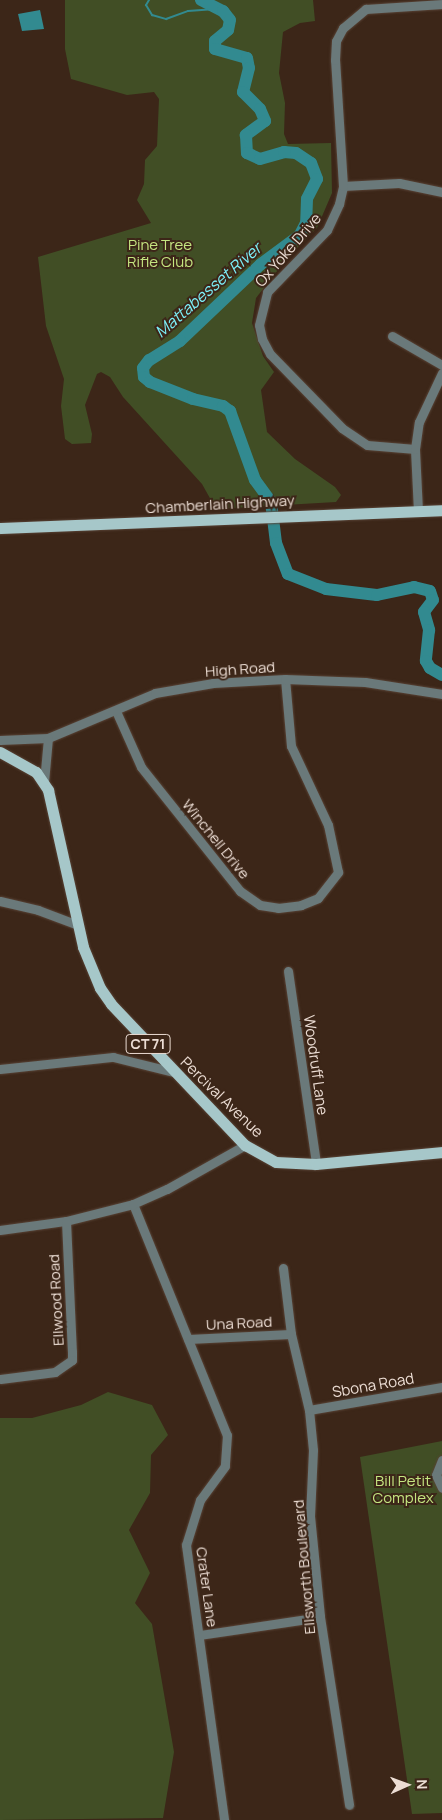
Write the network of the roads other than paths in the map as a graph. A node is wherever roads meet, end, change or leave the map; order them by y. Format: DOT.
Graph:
graph roads {
  1 [pos="442,4"];
  2 [pos="343,186"];
  3 [pos="442,192"];
  4 [pos="392,336"];
  5 [pos="442,364"];
  6 [pos="442,373"];
  7 [pos="415,449"];
  8 [pos="442,510"];
  9 [pos="418,511"];
  10 [pos="0,528"];
  11 [pos="285,679"];
  12 [pos="442,694"];
  13 [pos="116,710"];
  14 [pos="48,738"];
  15 [pos="0,740"];
  16 [pos="0,752"];
  17 [pos="44,782"];
  18 [pos="0,901"];
  19 [pos="78,925"];
  20 [pos="288,971"];
  21 [pos="0,1069"];
  22 [pos="174,1072"];
  23 [pos="245,1145"];
  24 [pos="442,1152"];
  25 [pos="316,1164"];
  26 [pos="133,1204"];
  27 [pos="66,1221"];
  28 [pos="0,1230"];
  29 [pos="282,1268"];
  30 [pos="291,1334"];
  31 [pos="188,1339"];
  32 [pos="0,1379"];
  33 [pos="442,1387"];
  34 [pos="309,1410"];
  35 [pos="442,1460"];
  36 [pos="442,1488"];
  37 [pos="320,1617"];
  38 [pos="200,1635"];
  39 [pos="349,1805"];
  40 [pos="224,1820"];
  1 -- 2 [label="street, Ox Yoke Drive"];
  2 -- 3 [label="street"];
  2 -- 7 [label="street, Ox Yoke Drive"];
  4 -- 5 [label="street"];
  6 -- 7 [label="street"];
  7 -- 9 [label="street"];
  8 -- 9 [label="main road, Chamberlain Highway"];
  9 -- 10 [label="main road, Chamberlain Highway"];
  11 -- 12 [label="street, High Road"];
  11 -- 13 [label="street, High Road"];
  11 -- 13 [label="street, Winchell Drive"];
  13 -- 14 [label="street, High Road"];
  14 -- 15 [label="street, High Road"];
  14 -- 17 [label="street"];
  16 -- 17 [label="main road, Percival Avenue / CT 71"];
  17 -- 19 [label="main road, Percival Avenue / CT 71"];
  18 -- 19 [label="street"];
  19 -- 22 [label="main road, Percival Avenue / CT 71"];
  20 -- 25 [label="street, Woodruff Lane"];
  21 -- 22 [label="street"];
  22 -- 23 [label="main road, Percival Avenue / CT 71"];
  23 -- 25 [label="main road, Percival Avenue / CT 71"];
  23 -- 26 [label="street"];
  24 -- 25 [label="main road, Percival Avenue / CT 71"];
  26 -- 27 [label="street"];
  26 -- 31 [label="street, Crater Lane"];
  27 -- 28 [label="street"];
  27 -- 32 [label="street, Ellwood Road"];
  29 -- 30 [label="street, Ellsworth Boulevard"];
  30 -- 31 [label="street, Una Road"];
  30 -- 34 [label="street, Ellsworth Boulevard"];
  31 -- 38 [label="street, Crater Lane"];
  33 -- 34 [label="street, Sbona Road"];
  34 -- 37 [label="street, Ellsworth Boulevard"];
  35 -- 36 [label="street"];
  37 -- 38 [label="street"];
  37 -- 39 [label="street, Ellsworth Boulevard"];
  38 -- 40 [label="street, Crater Lane"];
}
